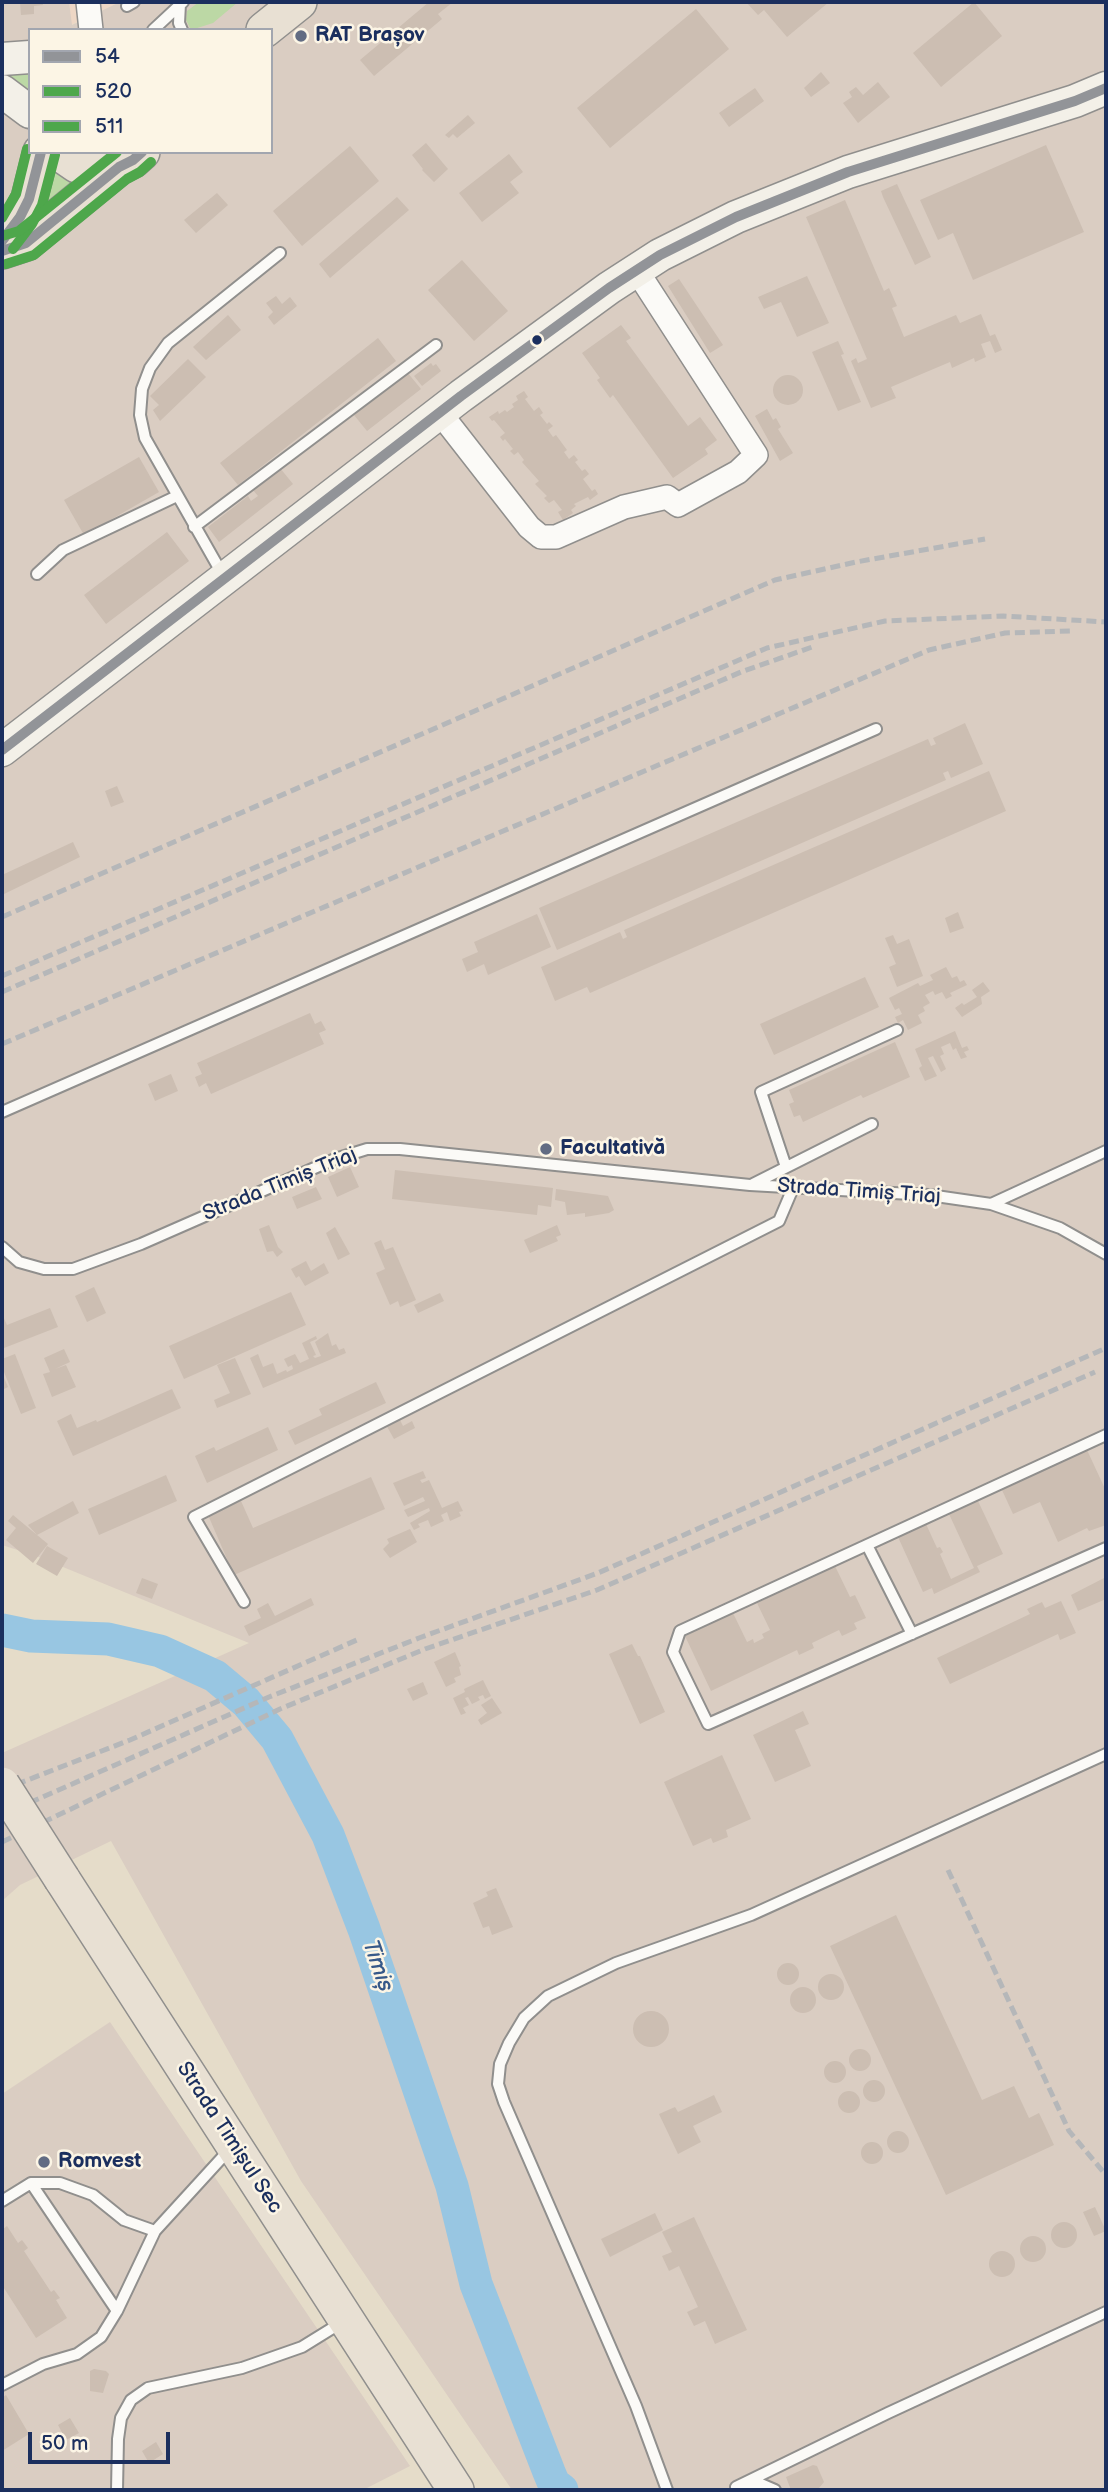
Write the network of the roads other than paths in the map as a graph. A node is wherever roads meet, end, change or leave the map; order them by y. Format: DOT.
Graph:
graph roads {
  1 [pos="88,2"];
  2 [pos="299,2"];
  3 [pos="182,3"];
  4 [pos="91,28"];
  5 [pos="155,28"];
  6 [pos="181,28"];
  7 [pos="266,28"];
  8 [pos="28,57"];
  9 [pos="2,59"];
  10 [pos="1106,88"];
  11 [pos="2,91"];
  12 [pos="28,110"];
  13 [pos="40,154"];
  14 [pos="60,154"];
  15 [pos="131,160"];
  16 [pos="2,242"];
  17 [pos="2,251"];
  18 [pos="280,253"];
  19 [pos="637,271"];
  20 [pos="436,345"];
  21 [pos="440,413"];
  22 [pos="177,496"];
  23 [pos="194,527"];
  24 [pos="37,574"];
  25 [pos="225,579"];
  26 [pos="876,729"];
  27 [pos="2,750"];
  28 [pos="897,1030"];
  29 [pos="2,1112"];
  30 [pos="872,1124"];
  31 [pos="1106,1151"];
  32 [pos="786,1167"];
  33 [pos="750,1185"];
  34 [pos="793,1188"];
  35 [pos="991,1204"];
  36 [pos="2,1247"];
  37 [pos="1106,1254"];
  38 [pos="1106,1435"];
  39 [pos="867,1545"];
  40 [pos="1106,1548"];
  41 [pos="244,1602"];
  42 [pos="912,1634"];
  43 [pos="1106,1754"];
  44 [pos="2,1784"];
  45 [pos="233,2145"];
  46 [pos="31,2183"];
  47 [pos="2,2201"];
  48 [pos="155,2231"];
  49 [pos="117,2311"];
  50 [pos="1106,2312"];
  51 [pos="346,2320"];
  52 [pos="2,2385"];
  53 [pos="733,2489"];
  54 [pos="117,2490"];
  55 [pos="456,2490"];
  56 [pos="667,2490"];
  57 [pos="775,2490"];
  1 -- 4 [label="street"];
  2 -- 7 [label="main road"];
  3 -- 5 [label="lane"];
  3 -- 6 [label="lane"];
  8 -- 9 [label="main road"];
  10 -- 19 [label="main road"];
  11 -- 12 [label="main road"];
  13 -- 16 [label="main road"];
  14 -- 15 [label="main road"];
  15 -- 17 [label="main road"];
  18 -- 22 [label="lane"];
  19 -- 21 [label="main road"];
  19 -- 21 [label="street"];
  20 -- 23 [label="lane"];
  21 -- 25 [label="main road"];
  22 -- 23 [label="lane"];
  22 -- 24 [label="lane"];
  23 -- 25 [label="lane"];
  25 -- 27 [label="main road"];
  26 -- 29 [label="lane"];
  28 -- 32 [label="lane"];
  30 -- 32 [label="lane"];
  31 -- 35 [label="lane"];
  32 -- 33 [label="lane"];
  33 -- 34 [label="lane, Strada Timiș Triaj"];
  33 -- 36 [label="lane, Strada Timiș Triaj"];
  34 -- 35 [label="lane, Strada Timiș Triaj"];
  34 -- 41 [label="lane"];
  35 -- 37 [label="lane, Strada Timiș Triaj"];
  38 -- 39 [label="lane"];
  39 -- 42 [label="lane"];
  39 -- 42 [label="lane"];
  40 -- 42 [label="lane"];
  43 -- 56 [label="lane"];
  44 -- 45 [label="main road, Strada Timișul Sec, bridge"];
  45 -- 48 [label="lane"];
  45 -- 51 [label="main road, Strada Timișul Sec"];
  46 -- 47 [label="lane"];
  46 -- 48 [label="lane"];
  46 -- 49 [label="lane"];
  48 -- 49 [label="lane"];
  49 -- 52 [label="lane"];
  50 -- 53 [label="lane"];
  51 -- 54 [label="lane"];
  51 -- 55 [label="main road, Strada Timișul Sec"];
  53 -- 57 [label="lane"];
}
